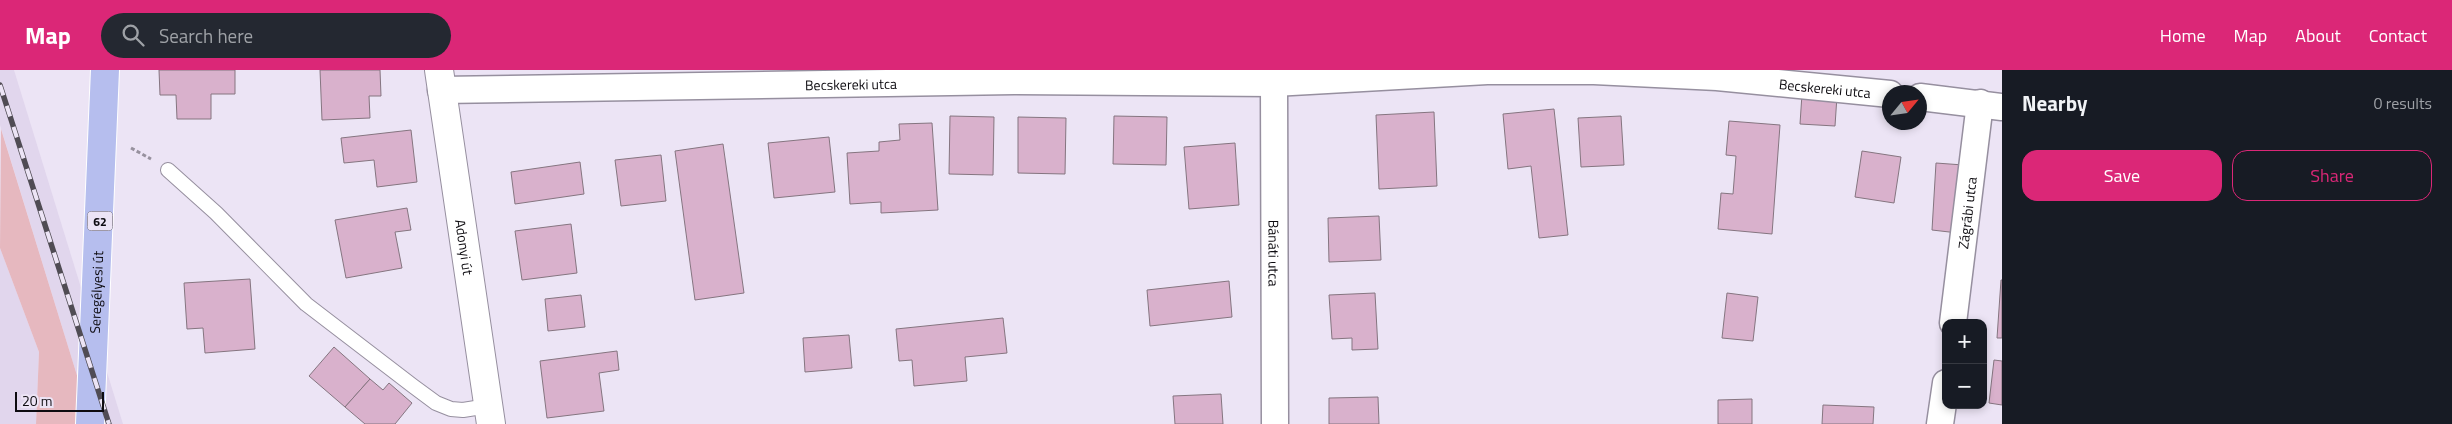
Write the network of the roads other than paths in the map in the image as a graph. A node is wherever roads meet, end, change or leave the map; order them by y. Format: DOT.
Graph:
graph roads {
  1 [pos="104,70"];
  2 [pos="440,80"];
  3 [pos="1274,83"];
  4 [pos="1882,93"];
  5 [pos="1927,98"];
  6 [pos="1991,105"];
  7 [pos="168,170"];
  8 [pos="1954,319"];
  9 [pos="1942,409"];
  10 [pos="489,415"];
  11 [pos="90,424"];
  12 [pos="1275,424"];
  13 [pos="1940,424"];
  1 -- 11 [label="main road, Seregélyesi út / 62"];
  2 -- 3 [label="street, Becskereki utca"];
  2 -- 10 [label="street, Adonyi út"];
  3 -- 4 [label="street, Becskereki utca"];
  3 -- 12 [label="street, Bánáti utca"];
  5 -- 6 [label="street"];
  6 -- 8 [label="street, Zágrábi utca"];
  7 -- 10 [label="lane"];
  9 -- 13 [label="street"];
}
